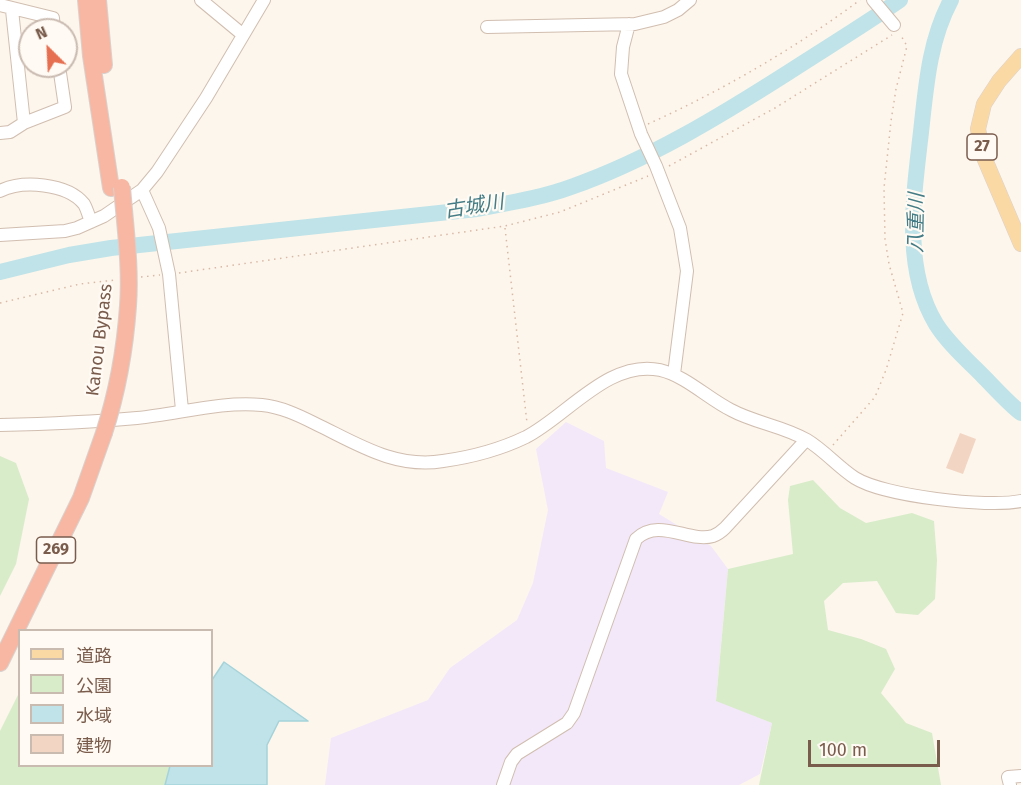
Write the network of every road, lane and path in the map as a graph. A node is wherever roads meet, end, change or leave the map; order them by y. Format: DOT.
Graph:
graph roads {
  1 [pos="86,0"];
  2 [pos="98,0"];
  3 [pos="201,0"];
  4 [pos="264,0"];
  5 [pos="690,0"];
  6 [pos="860,0"];
  7 [pos="873,0"];
  8 [pos="6,7"];
  9 [pos="52,18"];
  10 [pos="629,24"];
  11 [pos="894,25"];
  12 [pos="487,27"];
  13 [pos="243,34"];
  14 [pos="1020,59"];
  15 [pos="61,78"];
  16 [pos="24,123"];
  17 [pos="640,131"];
  18 [pos="0,133"];
  19 [pos="657,169"];
  20 [pos="117,187"];
  21 [pos="142,190"];
  22 [pos="0,191"];
  23 [pos="91,222"];
  24 [pos="505,226"];
  25 [pos="0,235"];
  26 [pos="1021,244"];
  27 [pos="168,270"];
  28 [pos="136,278"];
  29 [pos="124,279"];
  30 [pos="0,303"];
  31 [pos="674,374"];
  32 [pos="182,410"];
  33 [pos="0,425"];
  34 [pos="99,432"];
  35 [pos="529,435"];
  36 [pos="806,440"];
  37 [pos="825,453"];
  38 [pos="1021,501"];
  39 [pos="0,642"];
  40 [pos="0,663"];
  41 [pos="1021,776"];
  42 [pos="503,785"];
  43 [pos="1010,785"];
  1 -- 20 [label="highway, Kanou Bypass / 269"];
  2 -- 20 [label="highway, Kanou Bypass / 269"];
  3 -- 13 [label="street"];
  4 -- 13 [label="street"];
  5 -- 10 [label="street"];
  6 -- 17 [label="path"];
  7 -- 11 [label="street"];
  8 -- 9 [label="street"];
  8 -- 16 [label="street"];
  10 -- 12 [label="street"];
  10 -- 17 [label="street"];
  13 -- 21 [label="street"];
  14 -- 26 [label="main road, 27"];
  15 -- 16 [label="street"];
  16 -- 18 [label="street"];
  17 -- 19 [label="street"];
  19 -- 24 [label="path"];
  19 -- 31 [label="street"];
  19 -- 37 [label="path"];
  20 -- 34 [label="highway, Kanou Bypass / 269, bridge"];
  21 -- 23 [label="street"];
  21 -- 27 [label="street"];
  22 -- 23 [label="street"];
  23 -- 25 [label="street"];
  24 -- 27 [label="path"];
  24 -- 35 [label="path"];
  27 -- 28 [label="path"];
  27 -- 32 [label="street"];
  29 -- 30 [label="path"];
  31 -- 35 [label="street"];
  31 -- 36 [label="street"];
  32 -- 33 [label="street"];
  32 -- 35 [label="street"];
  34 -- 39 [label="highway, Kanou Bypass / 269"];
  34 -- 40 [label="highway, Kanou Bypass / 269"];
  36 -- 37 [label="street"];
  36 -- 42 [label="street"];
  37 -- 38 [label="street"];
  41 -- 43 [label="street"];
}
